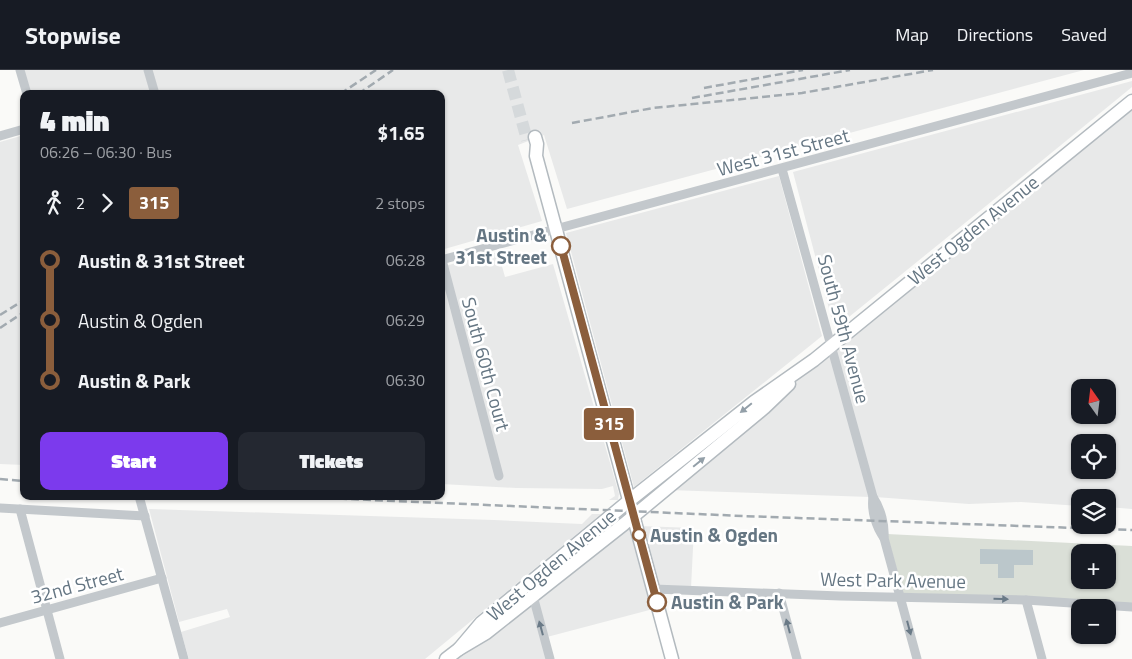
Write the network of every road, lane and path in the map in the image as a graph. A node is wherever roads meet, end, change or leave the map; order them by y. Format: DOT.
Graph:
graph roads {
  1 [pos="20,70"];
  2 [pos="148,70"];
  3 [pos="1132,73"];
  4 [pos="26,90"];
  5 [pos="154,90"];
  6 [pos="1132,101"];
  7 [pos="20,130"];
  8 [pos="0,136"];
  9 [pos="531,139"];
  10 [pos="782,169"];
  11 [pos="556,229"];
  12 [pos="445,259"];
  13 [pos="445,271"];
  14 [pos="832,346"];
  15 [pos="814,360"];
  16 [pos="499,476"];
  17 [pos="140,500"];
  18 [pos="630,500"];
  19 [pos="0,508"];
  20 [pos="20,510"];
  21 [pos="634,515"];
  22 [pos="145,516"];
  23 [pos="162,578"];
  24 [pos="654,589"];
  25 [pos="779,594"];
  26 [pos="533,596"];
  27 [pos="900,597"];
  28 [pos="1026,600"];
  29 [pos="1132,607"];
  30 [pos="47,610"];
  31 [pos="0,623"];
  32 [pos="459,648"];
  33 [pos="60,659"];
  34 [pos="184,659"];
  35 [pos="446,659"];
  36 [pos="550,659"];
  37 [pos="672,659"];
  38 [pos="797,659"];
  39 [pos="917,659"];
  40 [pos="1042,659"];
  1 -- 4 [label="street"];
  2 -- 5 [label="street"];
  3 -- 10 [label="street, West 31st Street"];
  6 -- 14 [label="main road, West Ogden Avenue"];
  7 -- 8 [label="street"];
  9 -- 11 [label="main road"];
  10 -- 11 [label="street, West 31st Street"];
  10 -- 14 [label="street, South 59th Avenue"];
  11 -- 12 [label="street, West 31st Street"];
  11 -- 18 [label="main road"];
  13 -- 16 [label="street, South 60th Court"];
  14 -- 15 [label="main road, West Ogden Avenue"];
  14 -- 27 [label="street, South 59th Avenue"];
  15 -- 18 [label="main road, West Ogden Avenue, one-way"];
  21 -- 15 [label="main road, West Ogden Avenue, one-way"];
  17 -- 22 [label="street"];
  18 -- 21 [label="main road"];
  18 -- 32 [label="main road, West Ogden Avenue"];
  19 -- 20 [label="street"];
  20 -- 22 [label="street"];
  20 -- 30 [label="street"];
  21 -- 24 [label="main road"];
  21 -- 26 [label="main road, West Ogden Avenue"];
  22 -- 23 [label="street"];
  23 -- 30 [label="street, 32nd Street"];
  23 -- 34 [label="street"];
  24 -- 25 [label="street, West Park Avenue"];
  24 -- 37 [label="main road"];
  25 -- 27 [label="street, West Park Avenue"];
  38 -- 25 [label="street, one-way"];
  26 -- 32 [label="main road, West Ogden Avenue"];
  36 -- 26 [label="street, one-way"];
  27 -- 28 [label="street, West Park Avenue, one-way"];
  27 -- 39 [label="street, South 59th Avenue, one-way"];
  28 -- 29 [label="street, West Park Avenue"];
  28 -- 40 [label="street"];
  30 -- 31 [label="street, 32nd Street"];
  30 -- 33 [label="street"];
  32 -- 35 [label="main road, West Ogden Avenue"];
}
